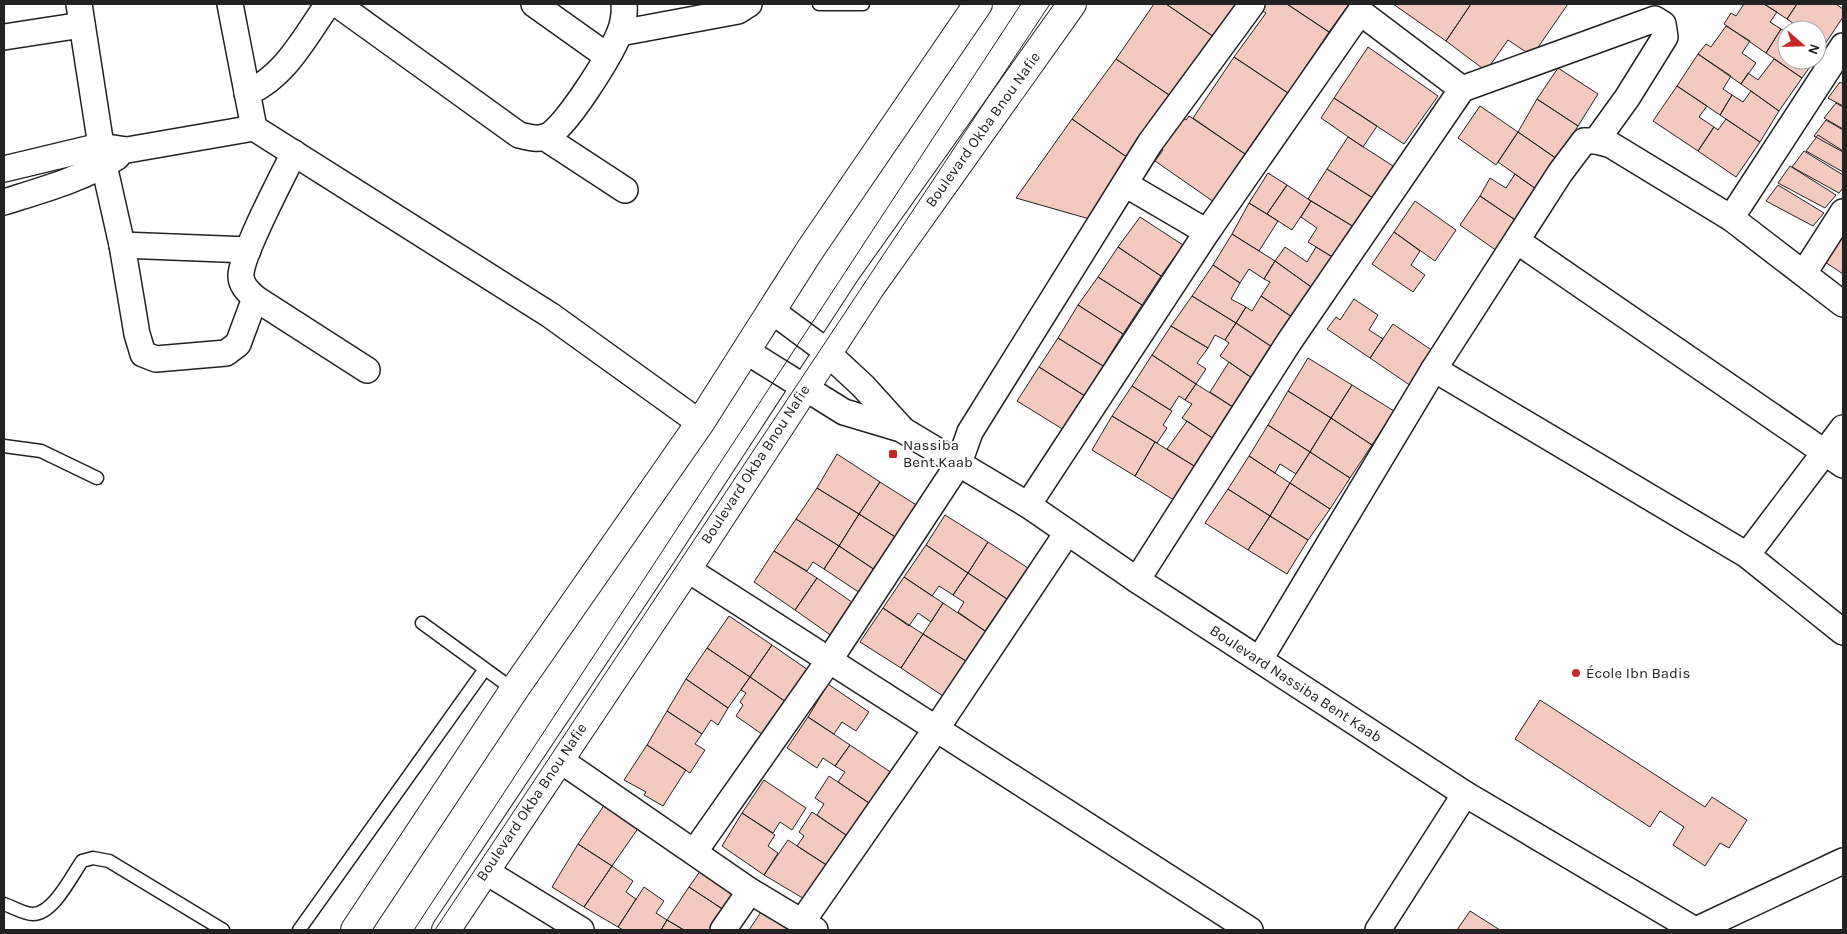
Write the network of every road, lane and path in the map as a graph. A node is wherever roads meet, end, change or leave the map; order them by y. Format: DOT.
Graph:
graph roads {
  1 [pos="230,4"];
  2 [pos="328,4"];
  3 [pos="337,4"];
  4 [pos="534,4"];
  5 [pos="624,4"];
  6 [pos="749,4"];
  7 [pos="819,4"];
  8 [pos="863,4"];
  9 [pos="978,4"];
  10 [pos="1072,4"];
  11 [pos="1252,4"];
  12 [pos="80,15"];
  13 [pos="620,33"];
  14 [pos="4,37"];
  15 [pos="1843,46"];
  16 [pos="607,56"];
  17 [pos="1462,89"];
  18 [pos="246,93"];
  19 [pos="254,128"];
  20 [pos="544,137"];
  21 [pos="1596,141"];
  22 [pos="294,153"];
  23 [pos="102,156"];
  24 [pos="4,169"];
  25 [pos="1125,184"];
  26 [pos="625,190"];
  27 [pos="4,202"];
  28 [pos="1843,212"];
  29 [pos="1731,218"];
  30 [pos="1207,232"];
  31 [pos="1517,241"];
  32 [pos="122,245"];
  33 [pos="248,250"];
  34 [pos="1804,274"];
  35 [pos="255,298"];
  36 [pos="1843,304"];
  37 [pos="772,311"];
  38 [pos="746,351"];
  39 [pos="828,354"];
  40 [pos="1434,369"];
  41 [pos="367,370"];
  42 [pos="805,388"];
  43 [pos="700,423"];
  44 [pos="1843,428"];
  45 [pos="901,429"];
  46 [pos="4,446"];
  47 [pos="1834,459"];
  48 [pos="959,463"];
  49 [pos="97,478"];
  50 [pos="1028,505"];
  51 [pos="1068,533"];
  52 [pos="1747,555"];
  53 [pos="687,569"];
  54 [pos="1137,580"];
  55 [pos="422,623"];
  56 [pos="1843,632"];
  57 [pos="830,659"];
  58 [pos="1260,659"];
  59 [pos="485,669"];
  60 [pos="514,690"];
  61 [pos="936,729"];
  62 [pos="560,760"];
  63 [pos="1465,794"];
  64 [pos="695,851"];
  65 [pos="1843,861"];
  66 [pos="485,871"];
  67 [pos="750,891"];
  68 [pos="4,904"];
  69 [pos="809,926"];
  70 [pos="223,930"];
  71 [pos="299,930"];
  72 [pos="355,930"];
  73 [pos="446,930"];
  74 [pos="581,930"];
  75 [pos="723,930"];
  76 [pos="1250,930"];
  77 [pos="1378,930"];
  78 [pos="1695,930"];
  1 -- 18 [label="street"];
  2 -- 18 [label="street"];
  3 -- 20 [label="street"];
  4 -- 16 [label="street"];
  5 -- 13 [label="street"];
  6 -- 13 [label="street"];
  7 -- 8 [label="lane"];
  9 -- 37 [label="main road"];
  10 -- 39 [label="main road, Boulevard Okba Bnou Nafie"];
  11 -- 25 [label="street"];
  12 -- 14 [label="street"];
  12 -- 23 [label="street"];
  13 -- 16 [label="street"];
  15 -- 29 [label="street"];
  16 -- 20 [label="street"];
  17 -- 21 [label="street"];
  17 -- 30 [label="street"];
  17 -- 54 [label="street"];
  18 -- 19 [label="street"];
  19 -- 22 [label="street"];
  19 -- 23 [label="street"];
  20 -- 26 [label="street"];
  21 -- 29 [label="street"];
  21 -- 31 [label="street"];
  22 -- 33 [label="street"];
  22 -- 43 [label="street"];
  23 -- 24 [label="street"];
  23 -- 27 [label="street"];
  23 -- 32 [label="street"];
  25 -- 30 [label="street"];
  25 -- 48 [label="street"];
  28 -- 34 [label="street"];
  29 -- 34 [label="street"];
  30 -- 50 [label="street"];
  31 -- 40 [label="street"];
  31 -- 47 [label="street"];
  32 -- 33 [label="street"];
  32 -- 35 [label="street"];
  33 -- 35 [label="street"];
  34 -- 36 [label="street"];
  35 -- 41 [label="street"];
  37 -- 38 [label="main road"];
  37 -- 39 [label="street, Boulevard Nassiba Bent Kaab"];
  38 -- 42 [label="street, Boulevard Nassiba Bent Kaab"];
  38 -- 43 [label="main road"];
  39 -- 42 [label="main road, Boulevard Okba Bnou Nafie"];
  39 -- 45 [label="street, Boulevard Nassiba Bent Kaab"];
  40 -- 52 [label="street"];
  40 -- 58 [label="street"];
  42 -- 45 [label="street, Boulevard Nassiba Bent Kaab"];
  42 -- 53 [label="main road, Boulevard Okba Bnou Nafie"];
  43 -- 60 [label="main road"];
  44 -- 47 [label="street"];
  45 -- 48 [label="street, Boulevard Nassiba Bent Kaab"];
  46 -- 49 [label="lane"];
  47 -- 52 [label="street"];
  48 -- 50 [label="street, Boulevard Nassiba Bent Kaab"];
  48 -- 57 [label="street"];
  50 -- 51 [label="street, Boulevard Nassiba Bent Kaab"];
  51 -- 54 [label="street, Boulevard Nassiba Bent Kaab"];
  51 -- 61 [label="street"];
  52 -- 56 [label="street"];
  53 -- 57 [label="street"];
  53 -- 62 [label="main road, Boulevard Okba Bnou Nafie"];
  54 -- 58 [label="street, Boulevard Nassiba Bent Kaab"];
  55 -- 59 [label="lane"];
  57 -- 61 [label="street"];
  57 -- 64 [label="street"];
  58 -- 63 [label="street, Boulevard Nassiba Bent Kaab"];
  59 -- 60 [label="lane"];
  59 -- 71 [label="lane"];
  60 -- 72 [label="main road"];
  61 -- 69 [label="street"];
  61 -- 76 [label="street"];
  62 -- 64 [label="street"];
  62 -- 66 [label="main road, Boulevard Okba Bnou Nafie"];
  63 -- 77 [label="street"];
  63 -- 78 [label="street, Boulevard Nassiba Bent Kaab"];
  64 -- 67 [label="street"];
  65 -- 78 [label="street"];
  66 -- 73 [label="main road, Boulevard Okba Bnou Nafie"];
  66 -- 74 [label="street"];
  67 -- 69 [label="street"];
  67 -- 75 [label="street"];
  68 -- 70 [label="lane"];
}
